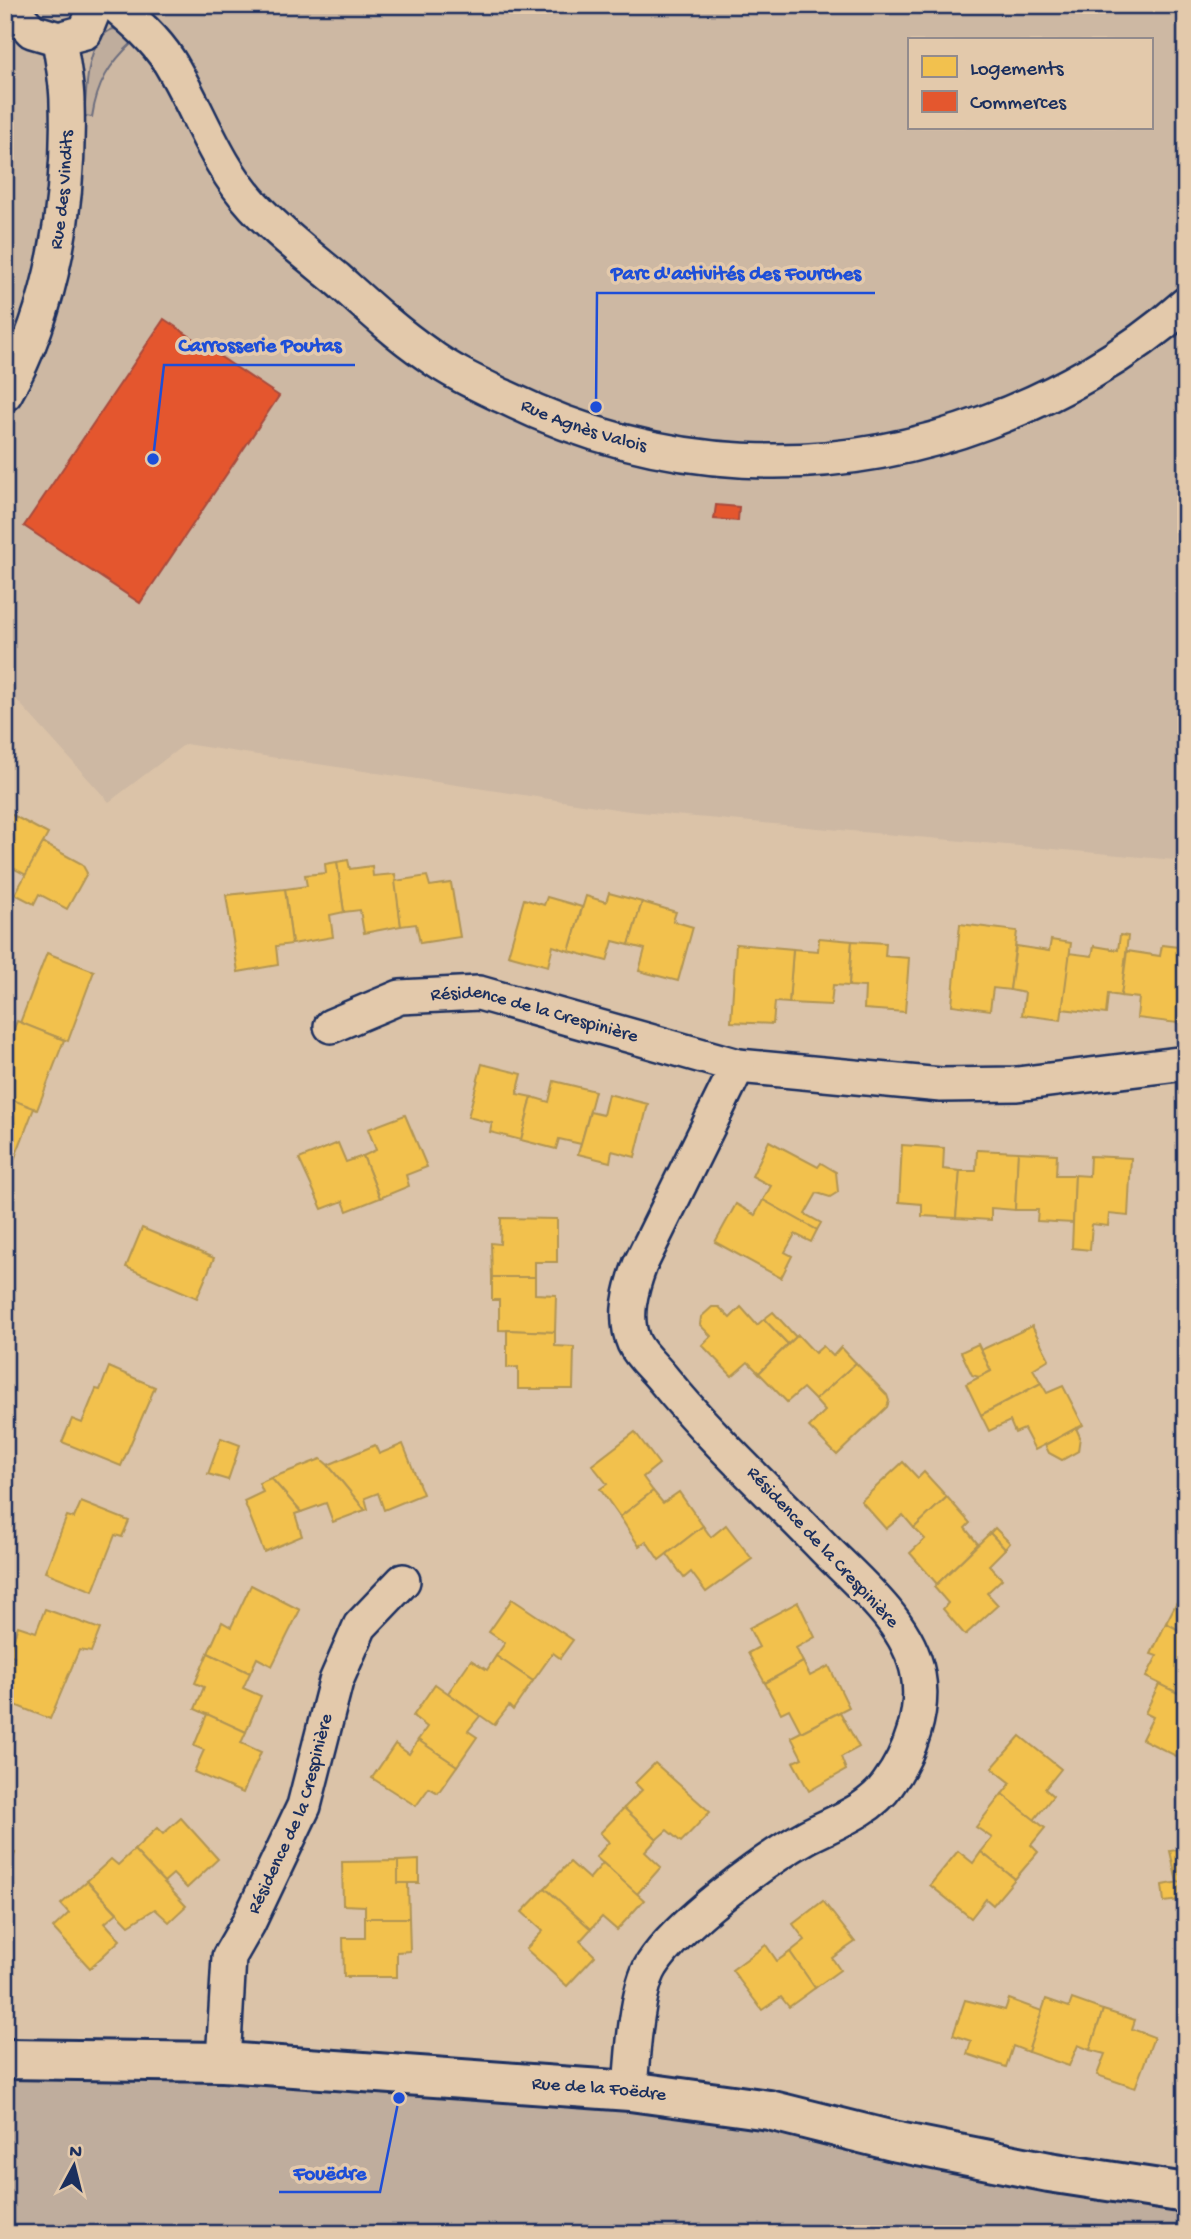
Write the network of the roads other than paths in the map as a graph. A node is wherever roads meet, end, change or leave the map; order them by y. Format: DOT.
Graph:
graph roads {
  1 [pos="8,5"];
  2 [pos="96,5"];
  3 [pos="115,5"];
  4 [pos="59,39"];
  5 [pos="1186,304"];
  6 [pos="5,394"];
  7 [pos="331,1026"];
  8 [pos="1186,1063"];
  9 [pos="737,1066"];
  10 [pos="403,1581"];
  11 [pos="5,2059"];
  12 [pos="223,2062"];
  13 [pos="630,2091"];
  14 [pos="1186,2193"];
  1 -- 4 [label="street"];
  2 -- 4 [label="street"];
  3 -- 5 [label="street, Rue Agnès Valois"];
  4 -- 6 [label="street, Rue des Vindits"];
  7 -- 9 [label="street, Résidence de la Crespinière"];
  8 -- 9 [label="street, Résidence de la Crespinière"];
  9 -- 13 [label="street, Résidence de la Crespinière"];
  10 -- 12 [label="street, Résidence de la Crespinière"];
  11 -- 12 [label="street, Rue de la Foëdre"];
  12 -- 13 [label="street, Rue de la Foëdre"];
  13 -- 14 [label="street, Rue de la Foëdre"];
}
